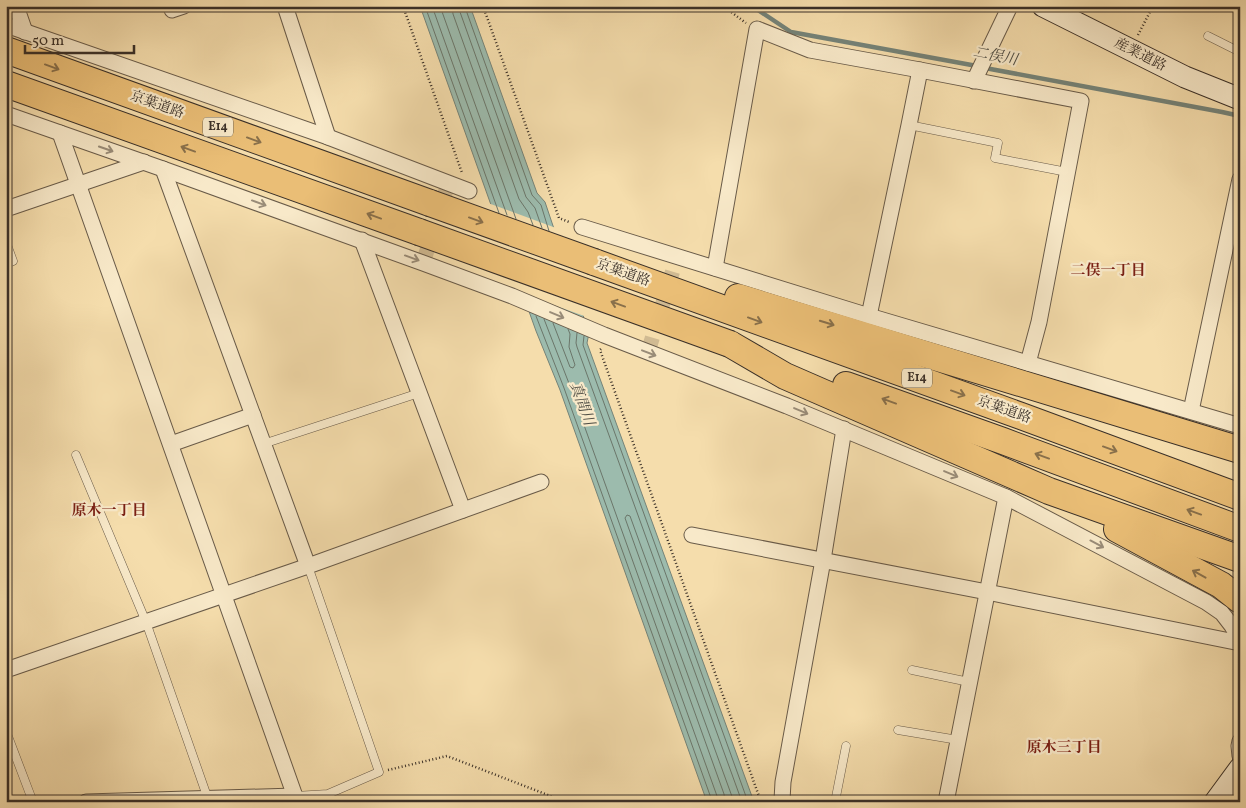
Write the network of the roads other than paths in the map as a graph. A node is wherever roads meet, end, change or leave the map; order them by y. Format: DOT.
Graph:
graph roads {
  1 [pos="16,6"];
  2 [pos="171,6"];
  3 [pos="184,6"];
  4 [pos="285,6"];
  5 [pos="1010,6"];
  6 [pos="1043,6"];
  7 [pos="6,25"];
  8 [pos="25,32"];
  9 [pos="1208,36"];
  10 [pos="6,50"];
  11 [pos="1240,52"];
  12 [pos="920,70"];
  13 [pos="974,81"];
  14 [pos="6,84"];
  15 [pos="1240,99"];
  16 [pos="6,114"];
  17 [pos="909,125"];
  18 [pos="60,133"];
  19 [pos="328,137"];
  20 [pos="144,162"];
  21 [pos="163,169"];
  22 [pos="1067,172"];
  23 [pos="1240,179"];
  24 [pos="78,185"];
  25 [pos="469,191"];
  26 [pos="6,210"];
  27 [pos="582,227"];
  28 [pos="362,240"];
  29 [pos="6,242"];
  30 [pos="594,262"];
  31 [pos="6,264"];
  32 [pos="715,268"];
  33 [pos="869,316"];
  34 [pos="730,344"];
  35 [pos="941,358"];
  36 [pos="1028,363"];
  37 [pos="419,393"];
  38 [pos="1191,411"];
  39 [pos="253,415"];
  40 [pos="1240,426"];
  41 [pos="844,429"];
  42 [pos="170,444"];
  43 [pos="264,444"];
  44 [pos="1240,450"];
  45 [pos="76,455"];
  46 [pos="1240,468"];
  47 [pos="541,482"];
  48 [pos="1049,491"];
  49 [pos="1006,497"];
  50 [pos="1240,497"];
  51 [pos="463,510"];
  52 [pos="1240,529"];
  53 [pos="692,535"];
  54 [pos="1240,559"];
  55 [pos="823,560"];
  56 [pos="308,566"];
  57 [pos="987,592"];
  58 [pos="224,595"];
  59 [pos="1240,600"];
  60 [pos="146,622"];
  61 [pos="1240,641"];
  62 [pos="6,670"];
  63 [pos="912,670"];
  64 [pos="970,682"];
  65 [pos="898,730"];
  66 [pos="6,731"];
  67 [pos="958,740"];
  68 [pos="1240,741"];
  69 [pos="846,746"];
  70 [pos="1240,756"];
  71 [pos="1240,768"];
  72 [pos="208,799"];
  73 [pos="296,799"];
  74 [pos="33,802"];
  75 [pos="86,802"];
  76 [pos="784,802"];
  77 [pos="835,802"];
  78 [pos="946,802"];
  79 [pos="1215,802"];
  1 -- 8 [label="street"];
  2 -- 3 [label="street"];
  4 -- 19 [label="street"];
  5 -- 13 [label="street"];
  6 -- 15 [label="main road, 産業道路"];
  7 -- 8 [label="street"];
  8 -- 19 [label="street"];
  9 -- 11 [label="lane"];
  10 -- 30 [label="highway, 京葉道路 / E14, one-way, bridge"];
  12 -- 13 [label="street"];
  12 -- 17 [label="street"];
  12 -- 32 [label="street"];
  13 -- 22 [label="street"];
  34 -- 14 [label="highway, E14, one-way, bridge"];
  16 -- 18 [label="street"];
  17 -- 22 [label="lane"];
  17 -- 33 [label="street"];
  18 -- 20 [label="street, one-way"];
  18 -- 24 [label="street"];
  19 -- 25 [label="street"];
  20 -- 21 [label="street"];
  20 -- 24 [label="street"];
  21 -- 28 [label="street, one-way"];
  21 -- 39 [label="street"];
  22 -- 36 [label="street"];
  23 -- 38 [label="street"];
  24 -- 26 [label="street"];
  24 -- 42 [label="street"];
  27 -- 32 [label="street"];
  28 -- 37 [label="street"];
  28 -- 41 [label="street, one-way"];
  29 -- 31 [label="lane"];
  30 -- 35 [label="highway, one-way"];
  30 -- 50 [label="highway, 京葉道路 / E14, one-way"];
  32 -- 33 [label="street"];
  33 -- 36 [label="street"];
  34 -- 48 [label="highway"];
  52 -- 34 [label="highway, E14, one-way"];
  35 -- 44 [label="highway"];
  35 -- 46 [label="highway"];
  36 -- 38 [label="street"];
  37 -- 43 [label="lane"];
  37 -- 51 [label="street"];
  38 -- 40 [label="street"];
  39 -- 42 [label="street"];
  39 -- 43 [label="street"];
  41 -- 49 [label="street, one-way"];
  41 -- 55 [label="street"];
  42 -- 58 [label="street"];
  43 -- 56 [label="street"];
  45 -- 60 [label="lane"];
  47 -- 51 [label="street"];
  48 -- 54 [label="highway"];
  59 -- 48 [label="highway, one-way"];
  49 -- 57 [label="street"];
  49 -- 61 [label="street, one-way"];
  51 -- 56 [label="street"];
  53 -- 55 [label="street"];
  55 -- 57 [label="street"];
  55 -- 76 [label="street"];
  56 -- 58 [label="street"];
  56 -- 73 [label="lane"];
  57 -- 61 [label="street"];
  57 -- 64 [label="street"];
  58 -- 60 [label="street"];
  58 -- 73 [label="street"];
  60 -- 62 [label="street"];
  60 -- 72 [label="lane"];
  63 -- 64 [label="lane"];
  64 -- 67 [label="street"];
  65 -- 67 [label="lane"];
  66 -- 74 [label="lane"];
  67 -- 78 [label="street"];
  68 -- 70 [label="street"];
  69 -- 77 [label="lane"];
  71 -- 79 [label="main road"];
  72 -- 73 [label="street"];
  72 -- 75 [label="street"];
}
